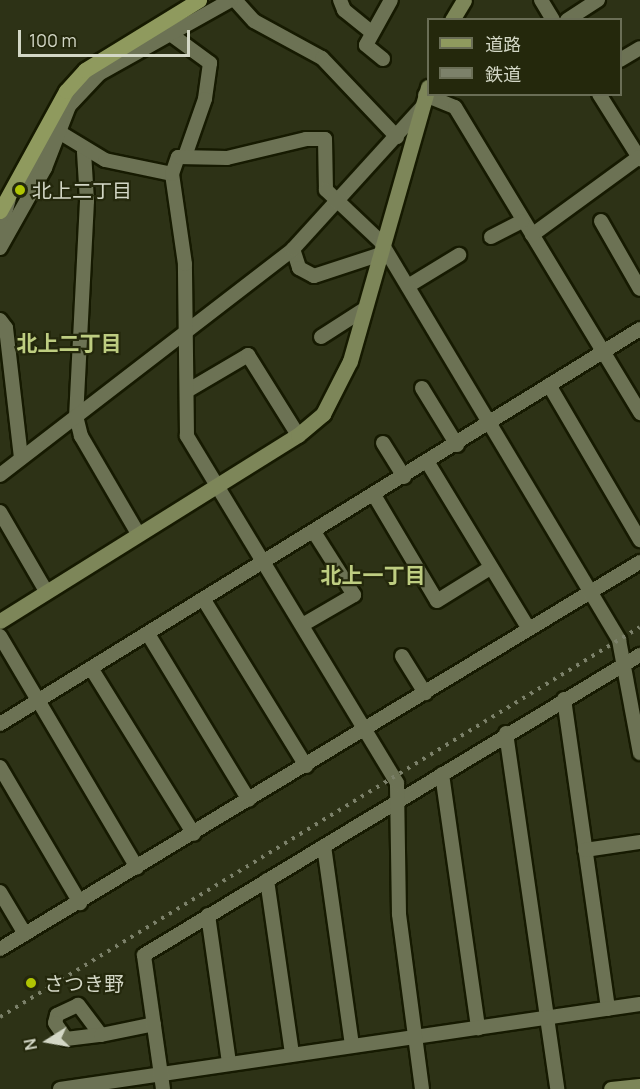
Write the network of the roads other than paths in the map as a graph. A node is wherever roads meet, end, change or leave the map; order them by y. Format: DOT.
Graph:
graph roads {
  1 [pos="199,0"];
  2 [pos="233,0"];
  3 [pos="340,0"];
  4 [pos="391,0"];
  5 [pos="464,0"];
  6 [pos="542,0"];
  7 [pos="598,0"];
  8 [pos="454,18"];
  9 [pos="552,18"];
  10 [pos="570,18"];
  11 [pos="169,33"];
  12 [pos="372,33"];
  13 [pos="640,48"];
  14 [pos="383,59"];
  15 [pos="622,59"];
  16 [pos="426,96"];
  17 [pos="601,96"];
  18 [pos="59,132"];
  19 [pos="397,137"];
  20 [pos="634,137"];
  21 [pos="84,152"];
  22 [pos="185,156"];
  23 [pos="639,158"];
  24 [pos="172,174"];
  25 [pos="8,195"];
  26 [pos="337,201"];
  27 [pos="0,211"];
  28 [pos="522,221"];
  29 [pos="601,221"];
  30 [pos="0,232"];
  31 [pos="532,236"];
  32 [pos="491,237"];
  33 [pos="0,248"];
  34 [pos="379,248"];
  35 [pos="293,249"];
  36 [pos="459,255"];
  37 [pos="408,286"];
  38 [pos="640,289"];
  39 [pos="363,310"];
  40 [pos="0,320"];
  41 [pos="640,329"];
  42 [pos="186,336"];
  43 [pos="321,337"];
  44 [pos="603,353"];
  45 [pos="549,385"];
  46 [pos="422,388"];
  47 [pos="187,391"];
  48 [pos="640,413"];
  49 [pos="76,416"];
  50 [pos="489,419"];
  51 [pos="298,435"];
  52 [pos="383,443"];
  53 [pos="457,446"];
  54 [pos="21,458"];
  55 [pos="428,463"];
  56 [pos="0,475"];
  57 [pos="404,477"];
  58 [pos="217,481"];
  59 [pos="374,495"];
  60 [pos="0,512"];
  61 [pos="137,532"];
  62 [pos="314,532"];
  63 [pos="640,540"];
  64 [pos="640,562"];
  65 [pos="265,563"];
  66 [pos="490,568"];
  67 [pos="46,591"];
  68 [pos="590,592"];
  69 [pos="204,600"];
  70 [pos="0,621"];
  71 [pos="304,624"];
  72 [pos="529,629"];
  73 [pos="148,634"];
  74 [pos="0,636"];
  75 [pos="640,655"];
  76 [pos="402,656"];
  77 [pos="627,662"];
  78 [pos="91,668"];
  79 [pos="425,693"];
  80 [pos="564,699"];
  81 [pos="36,701"];
  82 [pos="0,724"];
  83 [pos="365,730"];
  84 [pos="506,733"];
  85 [pos="640,753"];
  86 [pos="0,766"];
  87 [pos="306,766"];
  88 [pos="442,774"];
  89 [pos="400,798"];
  90 [pos="249,800"];
  91 [pos="194,834"];
  92 [pos="640,842"];
  93 [pos="324,846"];
  94 [pos="585,850"];
  95 [pos="137,868"];
  96 [pos="267,880"];
  97 [pos="0,892"];
  98 [pos="80,903"];
  99 [pos="208,915"];
  100 [pos="25,934"];
  101 [pos="0,949"];
  102 [pos="640,1004"];
  103 [pos="608,1009"];
  104 [pos="547,1018"];
  105 [pos="154,1024"];
  106 [pos="478,1028"];
  107 [pos="101,1035"];
  108 [pos="416,1036"];
  109 [pos="352,1046"];
  110 [pos="292,1054"];
  111 [pos="229,1063"];
  112 [pos="160,1073"];
  113 [pos="640,1086"];
  114 [pos="60,1089"];
  115 [pos="163,1089"];
  116 [pos="422,1089"];
  117 [pos="557,1089"];
  118 [pos="611,1089"];
  1 -- 25 [label="main road"];
  2 -- 11 [label="street"];
  2 -- 19 [label="street"];
  3 -- 12 [label="street"];
  4 -- 12 [label="street"];
  5 -- 8 [label="street"];
  6 -- 9 [label="street"];
  7 -- 10 [label="street"];
  11 -- 18 [label="street"];
  11 -- 22 [label="street"];
  12 -- 14 [label="street"];
  13 -- 15 [label="street"];
  16 -- 19 [label="street"];
  16 -- 28 [label="street"];
  16 -- 34 [label="street"];
  17 -- 20 [label="street"];
  18 -- 21 [label="street"];
  18 -- 25 [label="street"];
  18 -- 33 [label="street"];
  19 -- 26 [label="street"];
  20 -- 23 [label="street"];
  21 -- 24 [label="street"];
  21 -- 49 [label="street"];
  22 -- 24 [label="street"];
  22 -- 26 [label="street"];
  23 -- 31 [label="street"];
  24 -- 42 [label="street"];
  25 -- 27 [label="main road"];
  25 -- 30 [label="street"];
  26 -- 34 [label="street"];
  26 -- 35 [label="street"];
  28 -- 31 [label="street"];
  28 -- 32 [label="street"];
  29 -- 38 [label="street"];
  31 -- 44 [label="street"];
  34 -- 35 [label="street"];
  34 -- 37 [label="street"];
  34 -- 39 [label="street"];
  35 -- 42 [label="street"];
  36 -- 37 [label="street"];
  37 -- 50 [label="street"];
  39 -- 43 [label="street"];
  39 -- 51 [label="street"];
  40 -- 54 [label="street"];
  41 -- 44 [label="street"];
  42 -- 47 [label="street"];
  42 -- 49 [label="street"];
  44 -- 45 [label="street"];
  44 -- 48 [label="street"];
  45 -- 50 [label="street"];
  45 -- 63 [label="street"];
  46 -- 53 [label="street"];
  47 -- 51 [label="street"];
  47 -- 58 [label="street"];
  49 -- 54 [label="street"];
  49 -- 61 [label="street"];
  50 -- 53 [label="street"];
  50 -- 68 [label="street"];
  51 -- 58 [label="street"];
  52 -- 57 [label="street"];
  53 -- 55 [label="street"];
  54 -- 56 [label="street"];
  55 -- 57 [label="street"];
  55 -- 66 [label="street"];
  57 -- 59 [label="street"];
  58 -- 61 [label="street"];
  58 -- 65 [label="street"];
  59 -- 62 [label="street"];
  59 -- 66 [label="street"];
  60 -- 67 [label="street"];
  61 -- 67 [label="street"];
  62 -- 65 [label="street"];
  62 -- 71 [label="street"];
  64 -- 68 [label="street"];
  65 -- 69 [label="street"];
  65 -- 71 [label="street"];
  66 -- 72 [label="street"];
  67 -- 70 [label="street"];
  68 -- 72 [label="street"];
  68 -- 77 [label="street"];
  69 -- 73 [label="street"];
  69 -- 87 [label="street"];
  71 -- 83 [label="street"];
  72 -- 79 [label="street"];
  73 -- 78 [label="street"];
  73 -- 90 [label="street"];
  74 -- 81 [label="street"];
  75 -- 77 [label="street"];
  76 -- 79 [label="street"];
  77 -- 80 [label="street"];
  77 -- 85 [label="street"];
  78 -- 81 [label="street"];
  78 -- 91 [label="street"];
  79 -- 83 [label="street"];
  80 -- 84 [label="street"];
  80 -- 94 [label="street"];
  81 -- 82 [label="street"];
  81 -- 95 [label="street"];
  83 -- 87 [label="street"];
  83 -- 89 [label="street"];
  84 -- 88 [label="street"];
  84 -- 104 [label="street"];
  86 -- 98 [label="street"];
  87 -- 90 [label="street"];
  88 -- 89 [label="street"];
  88 -- 106 [label="street"];
  89 -- 93 [label="street"];
  89 -- 108 [label="street"];
  90 -- 91 [label="street"];
  91 -- 95 [label="street"];
  92 -- 94 [label="street"];
  93 -- 96 [label="street"];
  93 -- 109 [label="street"];
  94 -- 103 [label="street"];
  95 -- 98 [label="street"];
  96 -- 99 [label="street"];
  96 -- 110 [label="street"];
  97 -- 100 [label="street"];
  98 -- 100 [label="street"];
  99 -- 105 [label="street"];
  99 -- 111 [label="street"];
  100 -- 101 [label="street"];
  102 -- 103 [label="street"];
  103 -- 104 [label="street"];
  104 -- 106 [label="street"];
  104 -- 117 [label="street"];
  105 -- 107 [label="street"];
  105 -- 112 [label="street"];
  106 -- 108 [label="street"];
  108 -- 109 [label="street"];
  108 -- 116 [label="street"];
  109 -- 110 [label="street"];
  110 -- 111 [label="street"];
  111 -- 112 [label="street"];
  112 -- 114 [label="street"];
  112 -- 115 [label="street"];
  113 -- 118 [label="street"];
}
